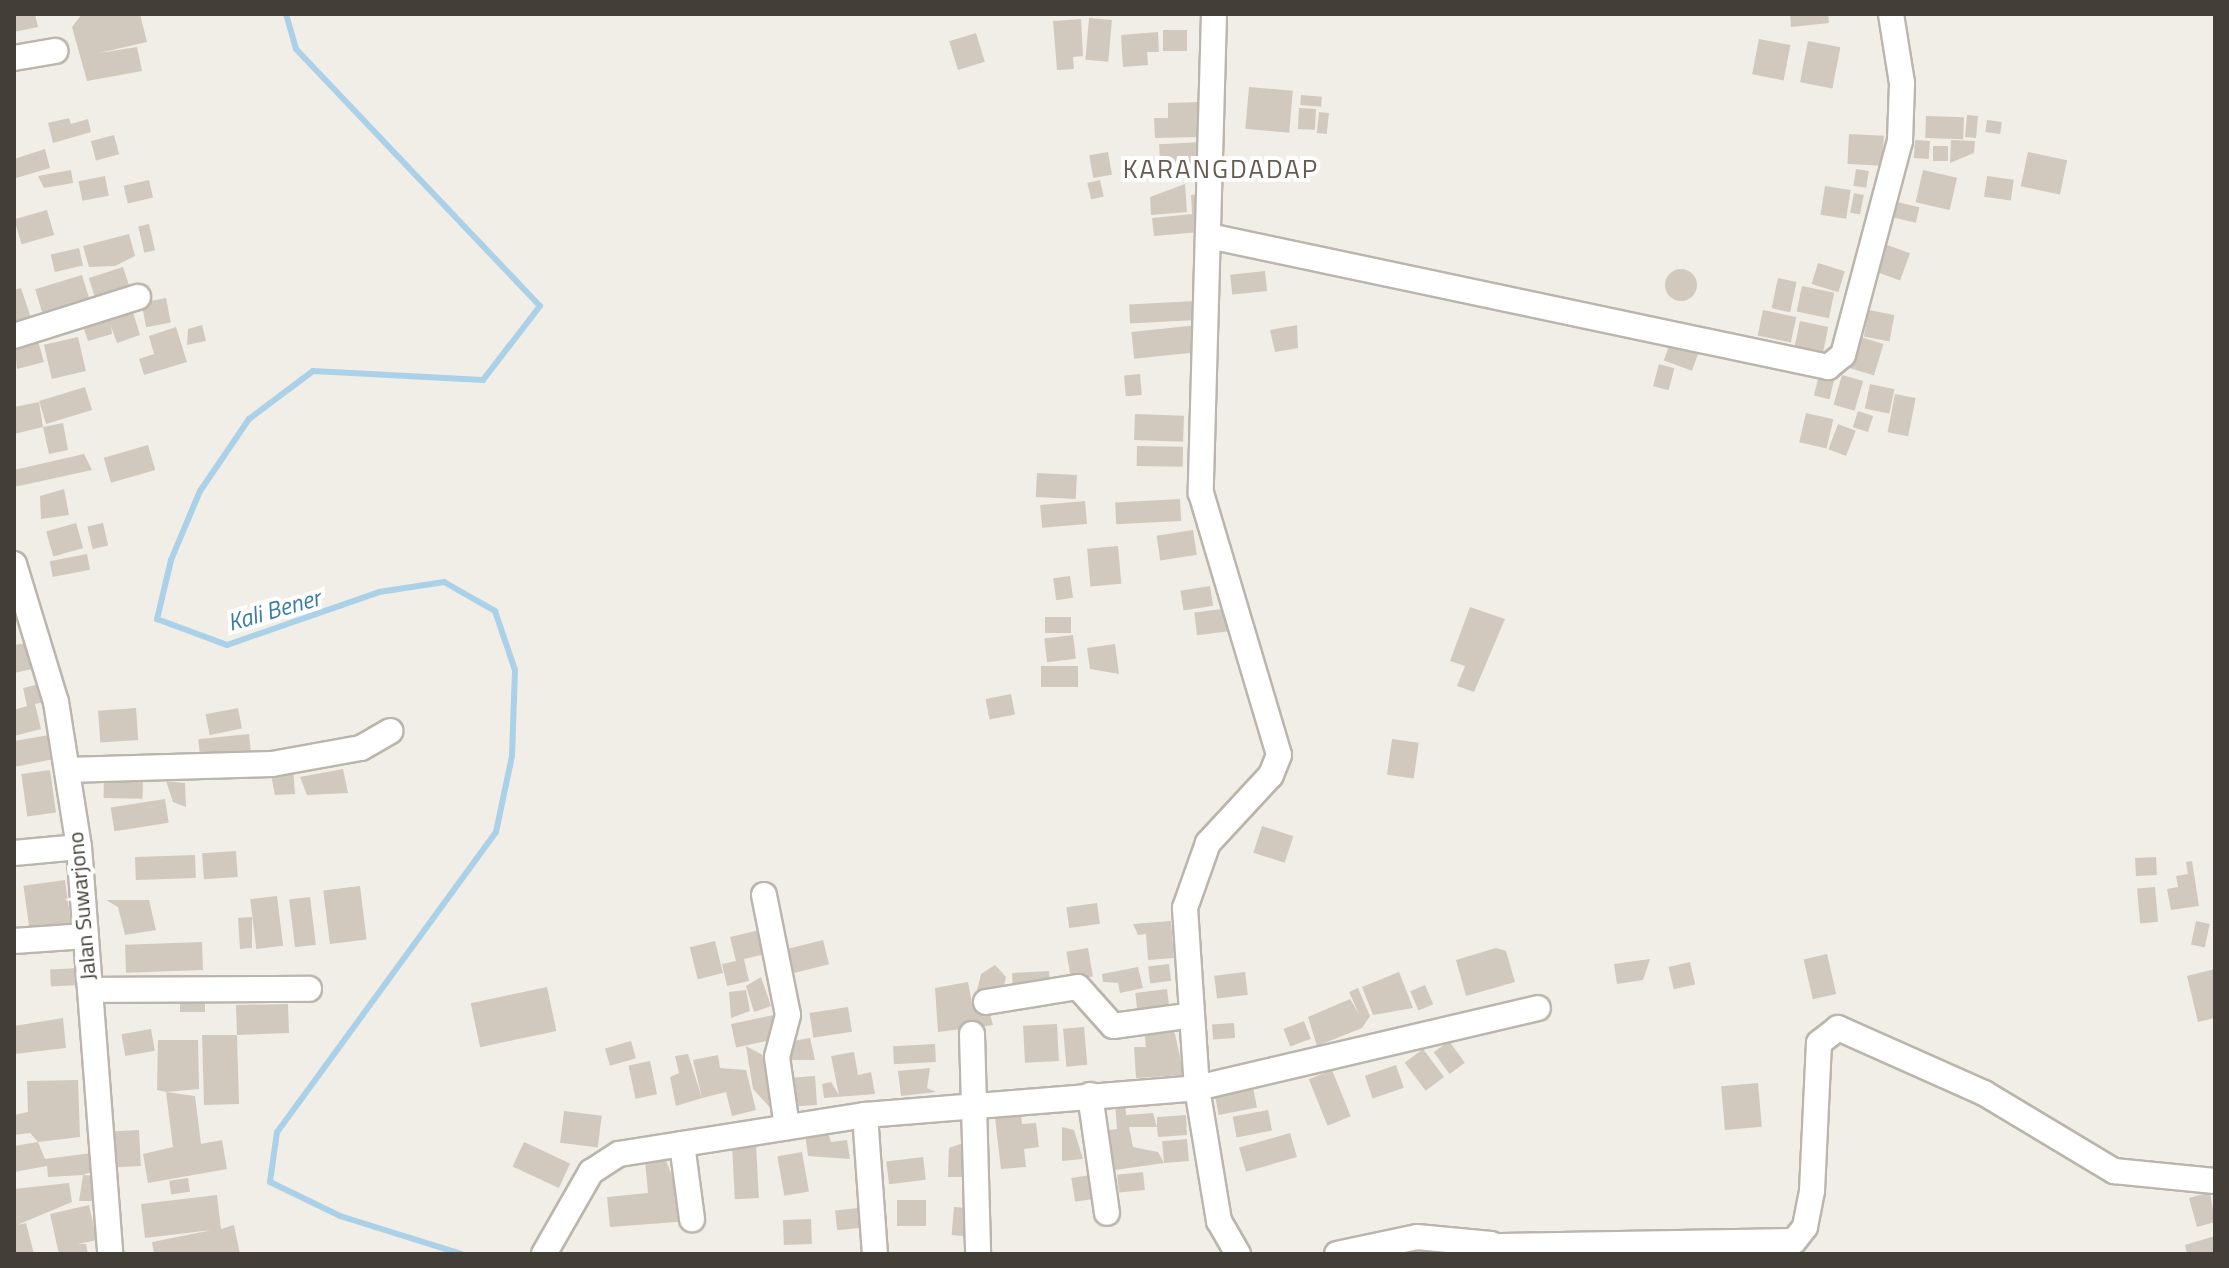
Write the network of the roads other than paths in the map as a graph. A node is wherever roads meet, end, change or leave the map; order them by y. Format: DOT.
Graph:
graph roads {
  1 [pos="1214,14"];
  2 [pos="1891,14"];
  3 [pos="55,51"];
  4 [pos="14,58"];
  5 [pos="1209,236"];
  6 [pos="138,297"];
  7 [pos="14,336"];
  8 [pos="14,564"];
  9 [pos="390,731"];
  10 [pos="67,770"];
  11 [pos="79,847"];
  12 [pos="14,853"];
  13 [pos="764,895"];
  14 [pos="86,936"];
  15 [pos="14,941"];
  16 [pos="309,989"];
  17 [pos="90,990"];
  18 [pos="986,1002"];
  19 [pos="1538,1008"];
  20 [pos="1187,1016"];
  21 [pos="972,1034"];
  22 [pos="1197,1088"];
  23 [pos="1090,1095"];
  24 [pos="973,1105"];
  25 [pos="865,1115"];
  26 [pos="787,1127"];
  27 [pos="682,1144"];
  28 [pos="2215,1181"];
  29 [pos="1107,1213"];
  30 [pos="692,1219"];
  31 [pos="1533,1249"];
  32 [pos="1505,1250"];
  33 [pos="545,1252"];
  34 [pos="110,1254"];
  35 [pos="875,1254"];
  36 [pos="978,1254"];
  37 [pos="1238,1254"];
  38 [pos="1337,1254"];
  1 -- 5 [label="street"];
  2 -- 5 [label="street"];
  3 -- 4 [label="street"];
  5 -- 20 [label="street"];
  6 -- 7 [label="street"];
  8 -- 10 [label="street, Jalan Suwarjono"];
  9 -- 10 [label="street"];
  10 -- 11 [label="street, Jalan Suwarjono"];
  11 -- 12 [label="street"];
  11 -- 14 [label="street, Jalan Suwarjono"];
  13 -- 26 [label="street"];
  14 -- 15 [label="street"];
  14 -- 17 [label="street, Jalan Suwarjono"];
  16 -- 17 [label="street"];
  17 -- 34 [label="street, Jalan Suwarjono"];
  18 -- 20 [label="street"];
  19 -- 22 [label="street"];
  20 -- 22 [label="street"];
  21 -- 24 [label="street"];
  22 -- 23 [label="street"];
  22 -- 37 [label="street"];
  23 -- 24 [label="street"];
  23 -- 29 [label="street"];
  24 -- 25 [label="street"];
  24 -- 36 [label="street"];
  25 -- 26 [label="street"];
  25 -- 35 [label="street"];
  26 -- 27 [label="street"];
  27 -- 30 [label="street"];
  27 -- 33 [label="street"];
  28 -- 31 [label="street"];
  31 -- 32 [label="street"];
  32 -- 38 [label="street"];
}
